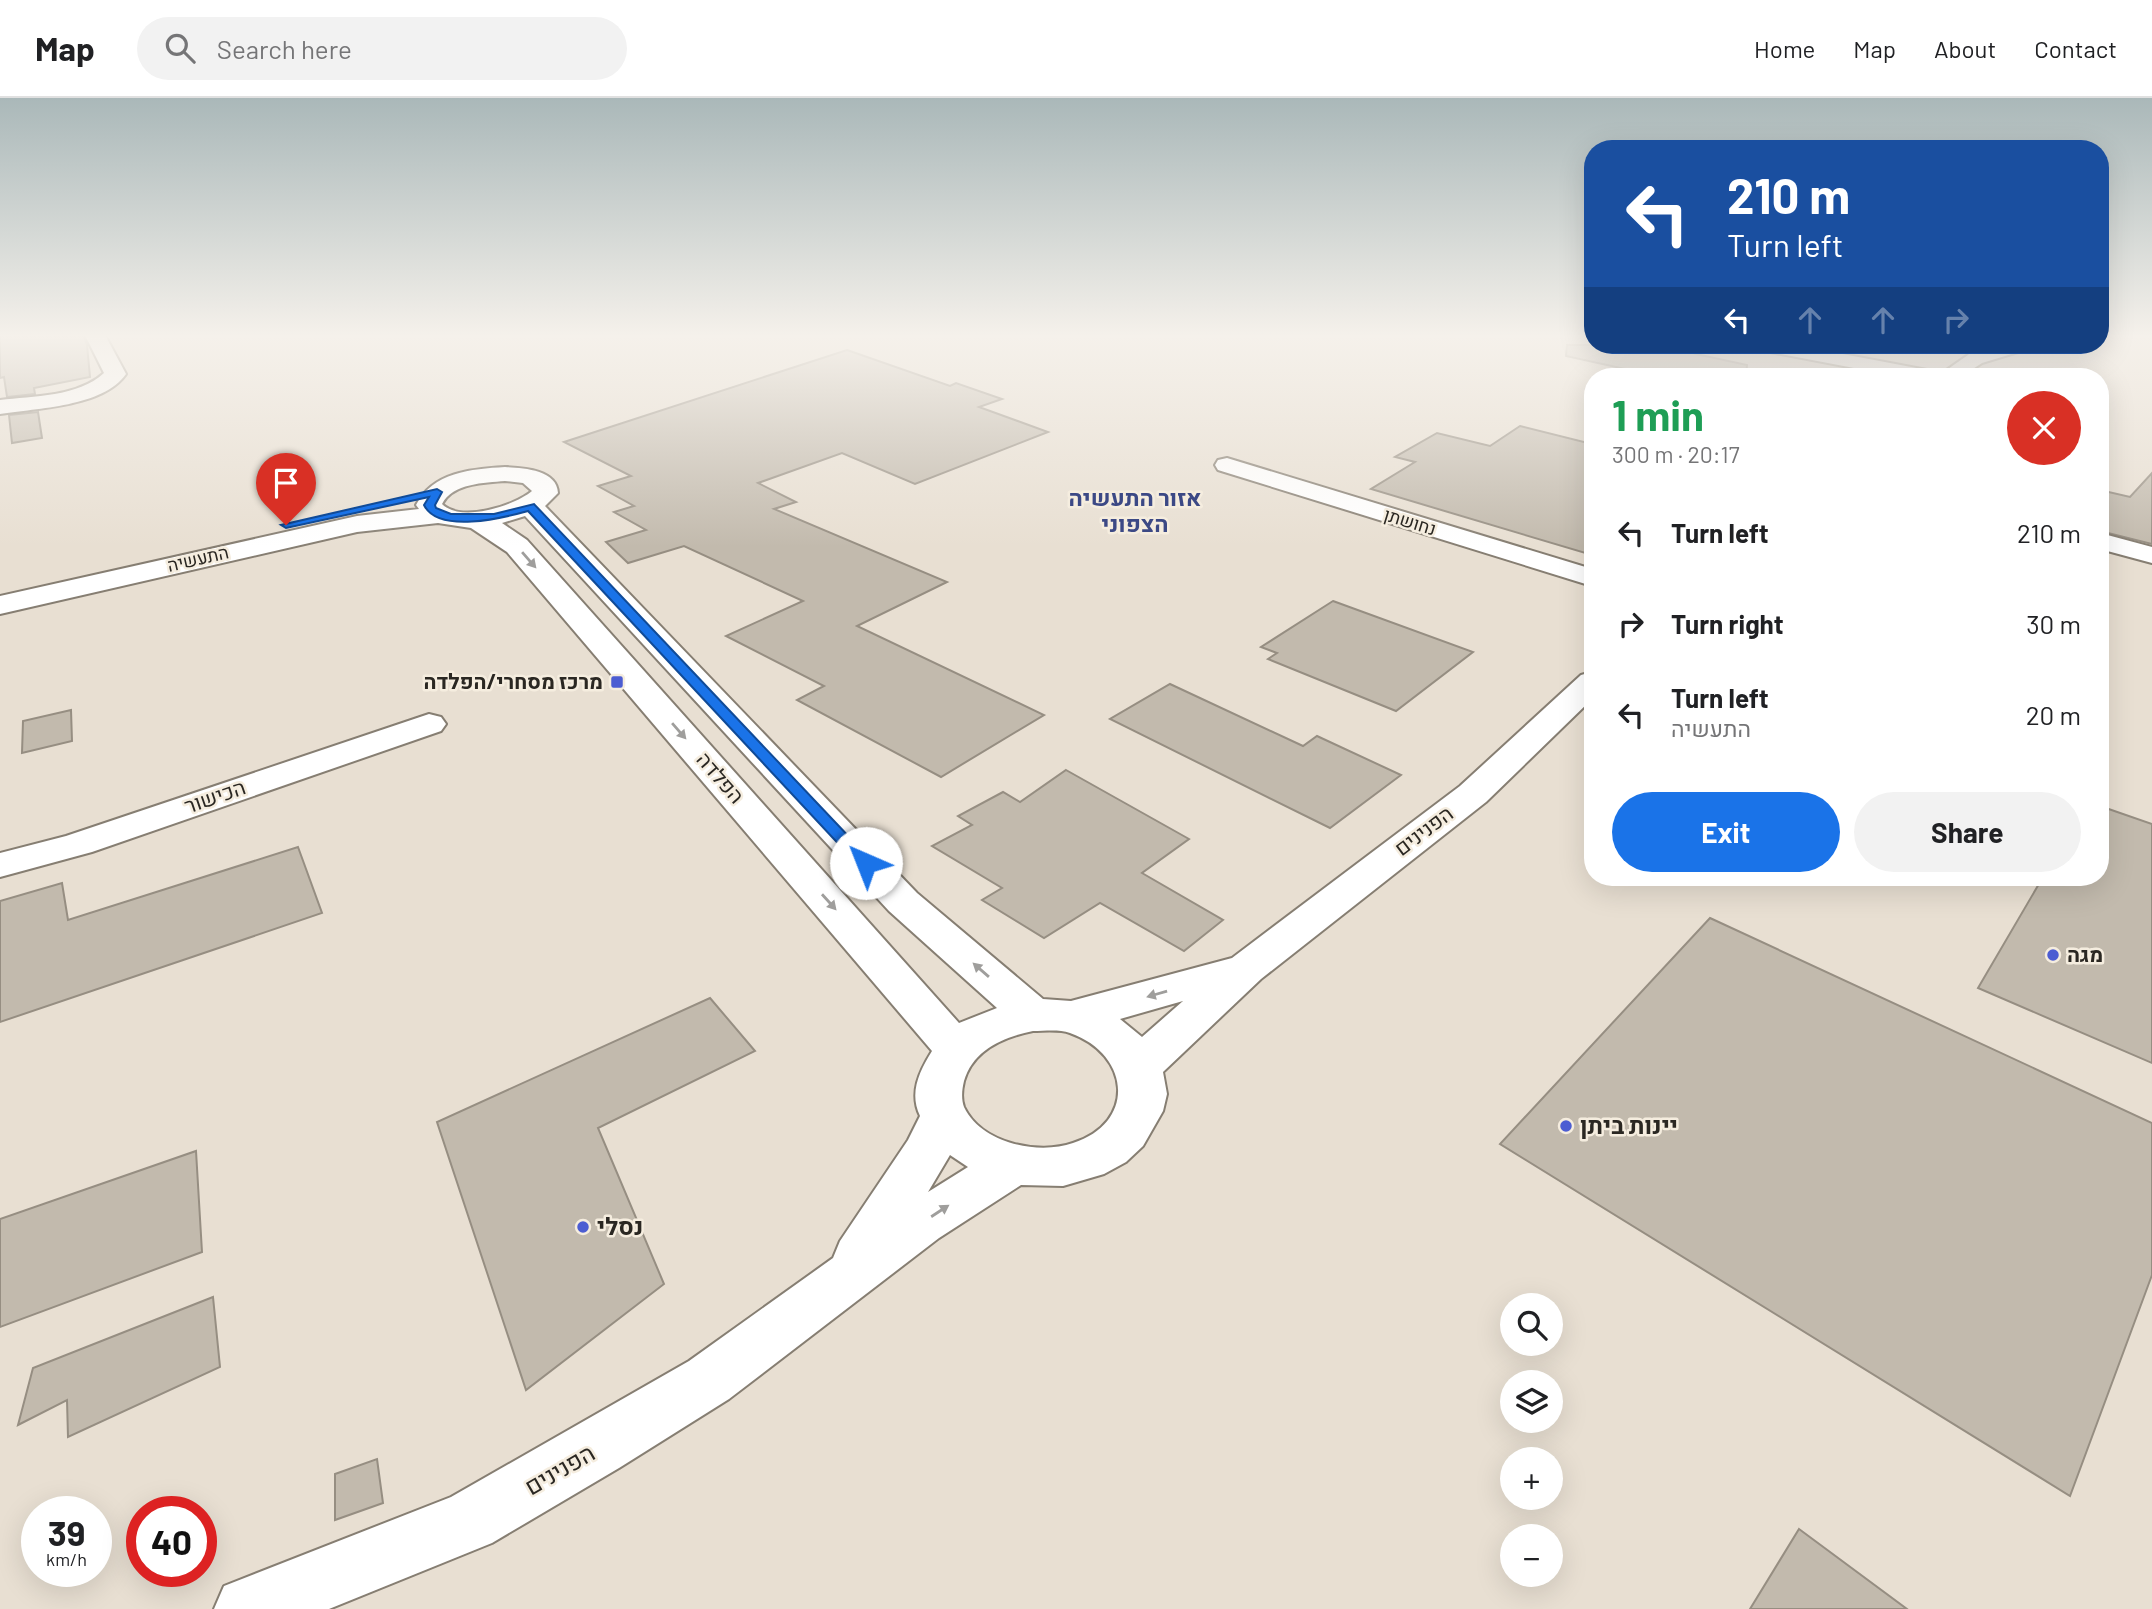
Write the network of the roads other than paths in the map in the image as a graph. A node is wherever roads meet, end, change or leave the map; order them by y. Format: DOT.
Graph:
graph roads {
  1 [pos="1227,465"];
  2 [pos="438,504"];
  3 [pos="530,506"];
  4 [pos="475,519"];
  5 [pos="2109,543"];
  6 [pos="2152,555"];
  7 [pos="1584,576"];
  8 [pos="0,587"];
  9 [pos="0,605"];
  10 [pos="1584,690"];
  11 [pos="429,724"];
  12 [pos="0,865"];
  13 [pos="1246,969"];
  14 [pos="1052,1016"];
  15 [pos="956,1049"];
  16 [pos="1139,1067"];
  17 [pos="944,1117"];
  18 [pos="1012,1165"];
  19 [pos="845,1279"];
  20 [pos="247,1609"];
  1 -- 7 [label="street, נחושתן"];
  2 -- 3 [label="street"];
  2 -- 4 [label="street"];
  2 -- 8 [label="street, התעשיה"];
  2 -- 9 [label="street, התעשיה"];
  3 -- 4 [label="street"];
  14 -- 3 [label="street, one-way"];
  4 -- 15 [label="street, הפלדה, one-way"];
  5 -- 6 [label="street"];
  10 -- 13 [label="street, הפנינים"];
  11 -- 12 [label="street, הכישור"];
  13 -- 14 [label="street, הפנינים, one-way"];
  13 -- 16 [label="street, הפנינים"];
  14 -- 15 [label="street"];
  14 -- 16 [label="street"];
  15 -- 17 [label="street"];
  16 -- 18 [label="street"];
  17 -- 18 [label="street"];
  17 -- 19 [label="street, הפנינים"];
  19 -- 18 [label="street, הפנינים, one-way"];
  19 -- 20 [label="street, הפנינים"];
}
